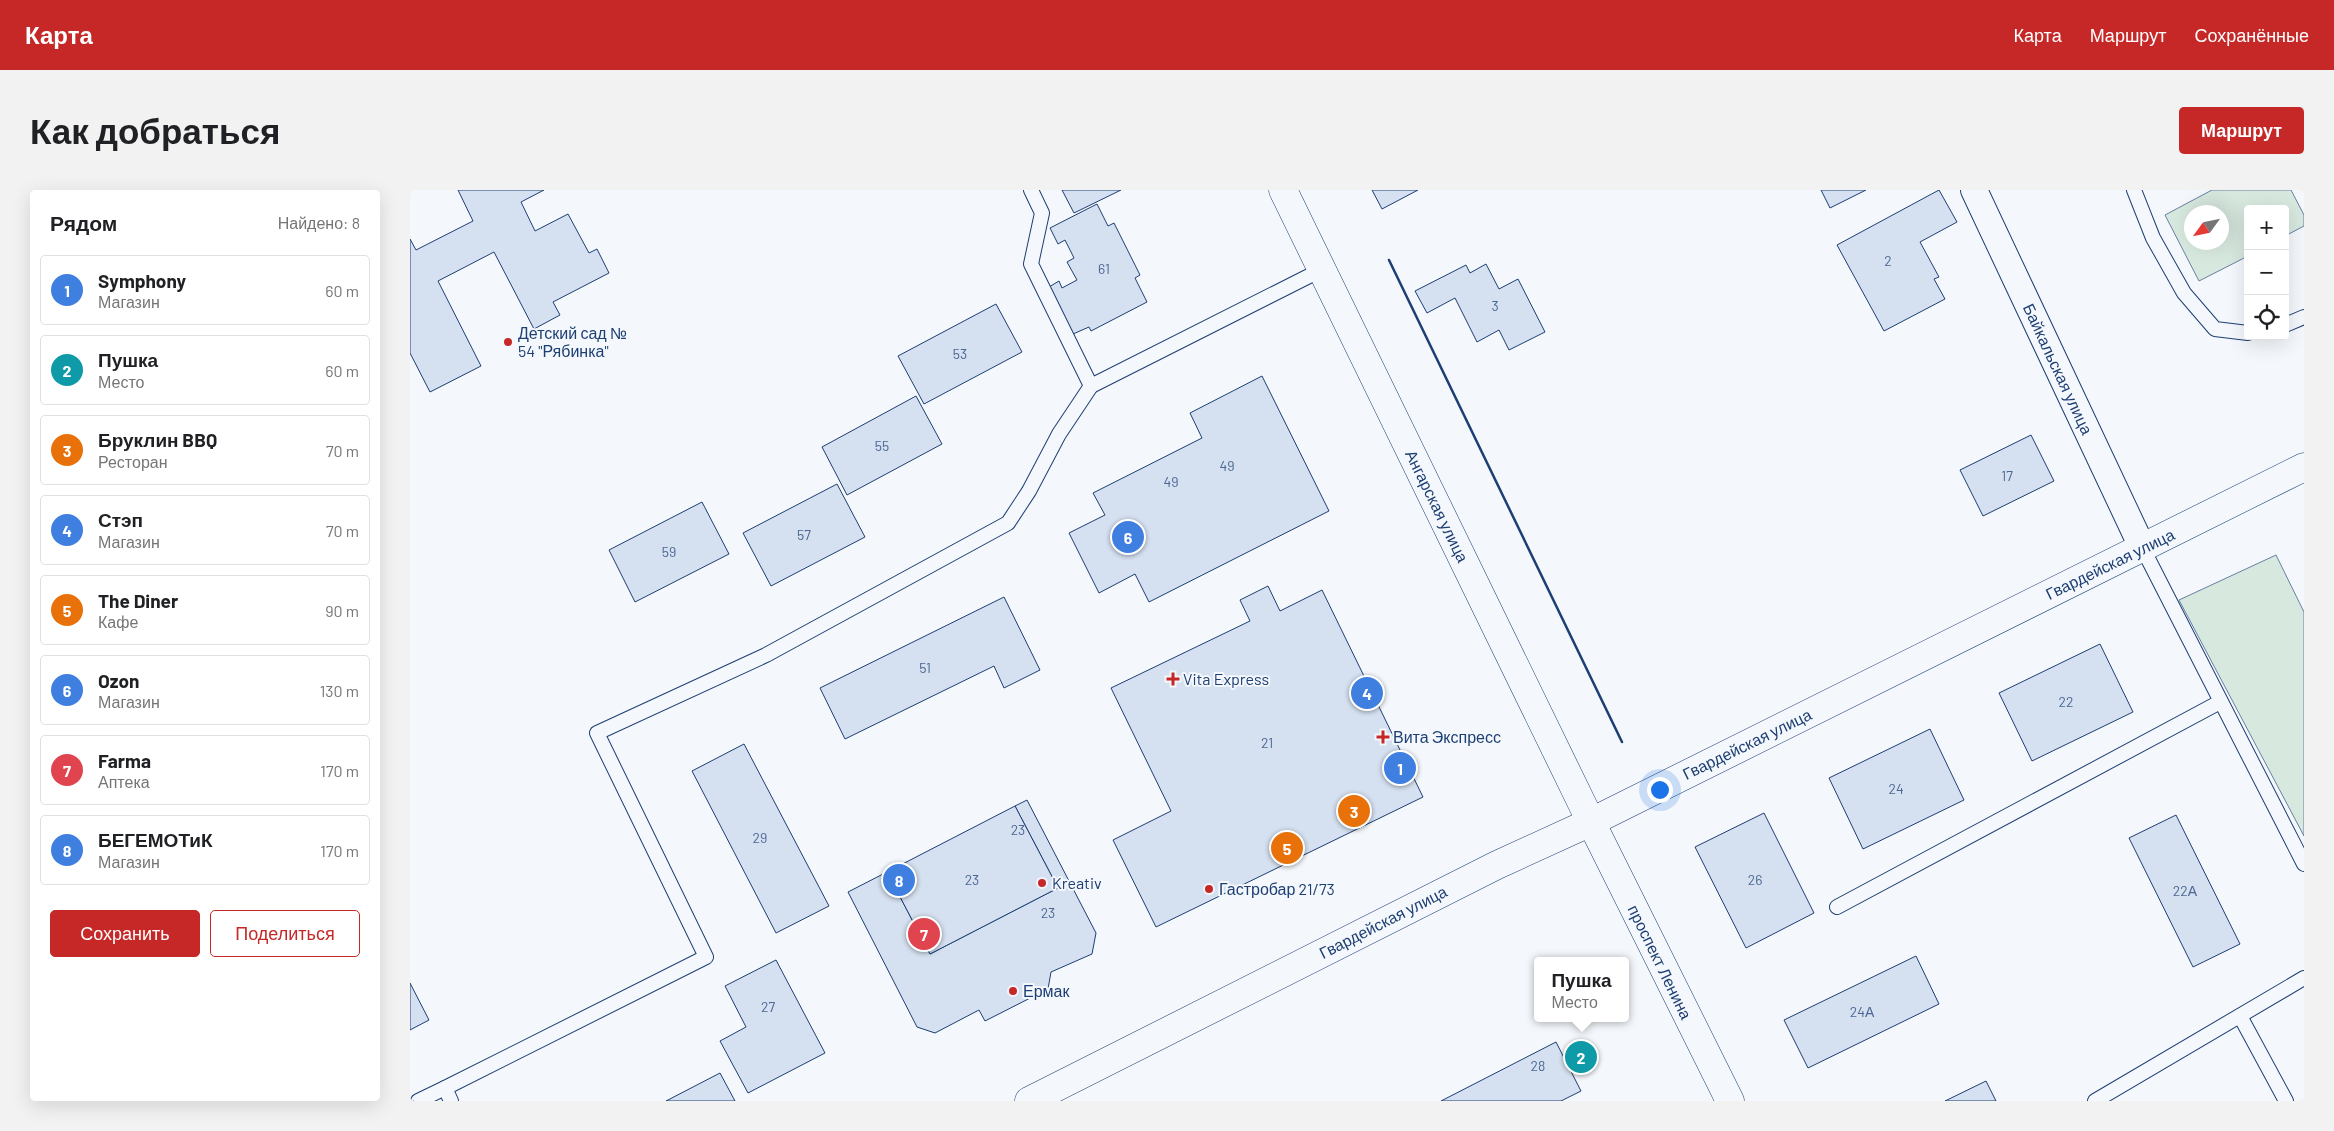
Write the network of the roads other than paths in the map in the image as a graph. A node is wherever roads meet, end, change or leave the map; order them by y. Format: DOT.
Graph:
graph roads {
  1 [pos="1031,190"];
  2 [pos="1283,190"];
  3 [pos="1974,190"];
  4 [pos="2134,190"];
  5 [pos="1321,270"];
  6 [pos="2304,317"];
  7 [pos="2289,323"];
  8 [pos="2244,333"];
  9 [pos="1091,386"];
  10 [pos="2304,467"];
  11 [pos="2142,547"];
  12 [pos="2220,702"];
  13 [pos="1591,822"];
  14 [pos="2304,864"];
  15 [pos="1837,907"];
  16 [pos="2304,978"];
  17 [pos="2240,1016"];
  18 [pos="445,1088"];
  19 [pos="418,1101"];
  20 [pos="451,1101"];
  21 [pos="1029,1101"];
  22 [pos="1730,1101"];
  23 [pos="2095,1101"];
  24 [pos="2286,1101"];
  1 -- 9 [label="lane"];
  2 -- 5 [label="street, Ангарская улица"];
  3 -- 11 [label="street, Байкальская улица"];
  4 -- 8 [label="lane"];
  5 -- 9 [label="lane"];
  5 -- 13 [label="street, Ангарская улица"];
  6 -- 7 [label="lane"];
  9 -- 18 [label="lane"];
  10 -- 11 [label="street, Гвардейская улица"];
  11 -- 12 [label="lane"];
  11 -- 13 [label="street, Гвардейская улица"];
  12 -- 14 [label="lane"];
  12 -- 15 [label="lane"];
  13 -- 21 [label="street, Гвардейская улица"];
  13 -- 22 [label="street, проспект Ленина"];
  16 -- 17 [label="lane"];
  17 -- 23 [label="lane"];
  17 -- 24 [label="lane"];
  18 -- 19 [label="lane"];
  18 -- 20 [label="lane"];
}
